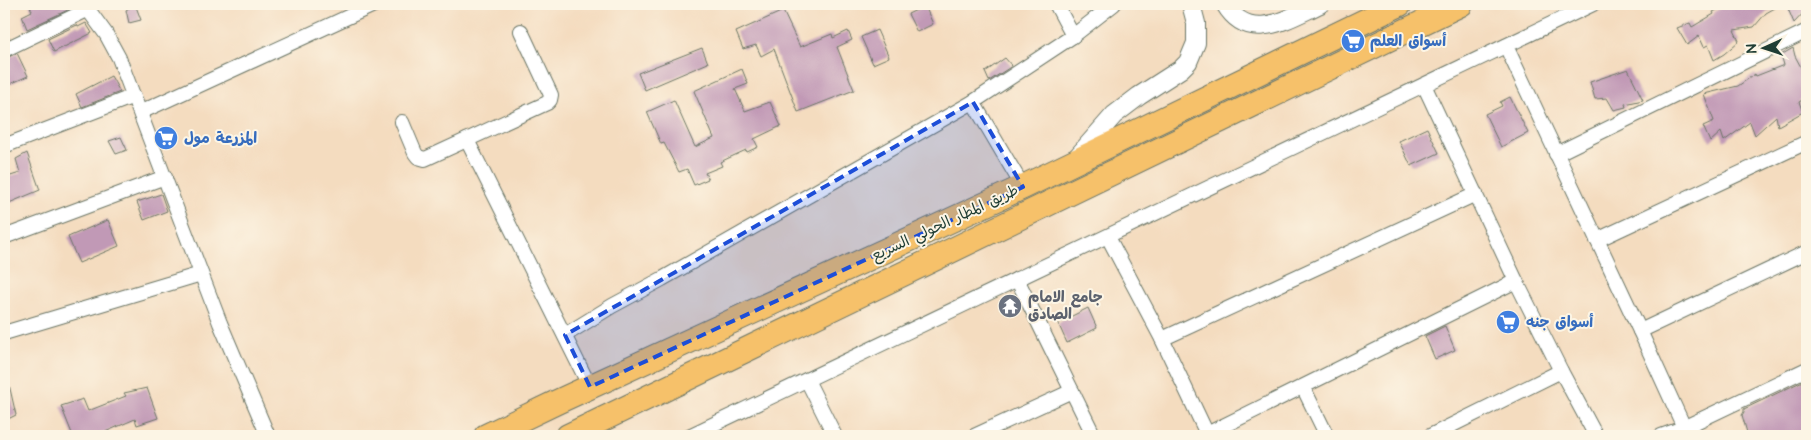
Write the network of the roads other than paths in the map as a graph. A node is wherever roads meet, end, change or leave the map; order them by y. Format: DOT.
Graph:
graph roads {
  1 [pos="376,4"];
  2 [pos="1056,4"];
  3 [pos="1114,4"];
  4 [pos="1191,4"];
  5 [pos="1225,4"];
  6 [pos="1320,4"];
  7 [pos="1400,4"];
  8 [pos="1461,4"];
  9 [pos="1593,4"];
  10 [pos="86,7"];
  11 [pos="1807,30"];
  12 [pos="521,31"];
  13 [pos="1073,36"];
  14 [pos="1506,46"];
  15 [pos="4,50"];
  16 [pos="1424,85"];
  17 [pos="134,96"];
  18 [pos="973,102"];
  19 [pos="141,112"];
  20 [pos="402,122"];
  21 [pos="467,140"];
  22 [pos="1807,142"];
  23 [pos="4,146"];
  24 [pos="1556,154"];
  25 [pos="1062,166"];
  26 [pos="165,177"];
  27 [pos="1023,187"];
  28 [pos="1476,194"];
  29 [pos="4,237"];
  30 [pos="1108,237"];
  31 [pos="1597,240"];
  32 [pos="1807,252"];
  33 [pos="201,274"];
  34 [pos="1017,280"];
  35 [pos="1516,281"];
  36 [pos="1640,331"];
  37 [pos="4,333"];
  38 [pos="565,335"];
  39 [pos="1162,339"];
  40 [pos="1807,368"];
  41 [pos="1561,371"];
  42 [pos="807,380"];
  43 [pos="590,387"];
  44 [pos="1303,387"];
  45 [pos="1072,391"];
  46 [pos="557,402"];
  47 [pos="711,431"];
  48 [pos="1686,432"];
  49 [pos="495,435"];
  50 [pos="570,435"];
  51 [pos="1207,435"];
  52 [pos="268,436"];
  53 [pos="689,436"];
  54 [pos="835,436"];
  55 [pos="974,436"];
  56 [pos="1094,436"];
  57 [pos="1327,436"];
  58 [pos="1430,436"];
  59 [pos="1596,436"];
  60 [pos="1661,436"];
  1 -- 19 [label="street"];
  2 -- 13 [label="street"];
  3 -- 13 [label="street"];
  4 -- 25 [label="street"];
  5 -- 6 [label="street"];
  7 -- 25 [label="highway, طريق المطار الحولي السريع"];
  8 -- 50 [label="highway, طريق المطار الحولي السريع"];
  9 -- 14 [label="street"];
  10 -- 15 [label="street"];
  10 -- 17 [label="street"];
  11 -- 24 [label="street"];
  12 -- 21 [label="street"];
  13 -- 18 [label="street"];
  14 -- 16 [label="street"];
  14 -- 24 [label="street"];
  16 -- 28 [label="street"];
  16 -- 30 [label="street"];
  17 -- 19 [label="street"];
  17 -- 23 [label="street"];
  18 -- 27 [label="street"];
  18 -- 38 [label="street"];
  19 -- 26 [label="street"];
  20 -- 21 [label="street"];
  21 -- 38 [label="street"];
  22 -- 31 [label="street"];
  24 -- 31 [label="street"];
  25 -- 27 [label="highway, طريق المطار الحولي السريع"];
  26 -- 29 [label="street"];
  26 -- 33 [label="street"];
  27 -- 43 [label="highway, طريق المطار الحولي السريع"];
  28 -- 35 [label="street"];
  28 -- 39 [label="street"];
  30 -- 34 [label="street"];
  30 -- 39 [label="street"];
  31 -- 36 [label="street"];
  32 -- 36 [label="street"];
  33 -- 37 [label="street"];
  33 -- 52 [label="street"];
  34 -- 42 [label="street"];
  34 -- 45 [label="street"];
  35 -- 41 [label="street"];
  35 -- 44 [label="street"];
  36 -- 48 [label="street"];
  38 -- 43 [label="street"];
  39 -- 51 [label="street"];
  40 -- 48 [label="street"];
  41 -- 58 [label="street"];
  41 -- 59 [label="street"];
  42 -- 47 [label="street"];
  42 -- 54 [label="street"];
  43 -- 46 [label="highway, طريق المطار الحولي السريع"];
  44 -- 51 [label="street"];
  44 -- 57 [label="street"];
  45 -- 55 [label="street"];
  45 -- 56 [label="street"];
  46 -- 49 [label="highway, طريق المطار الحولي السريع"];
  46 -- 50 [label="highway"];
  47 -- 53 [label="street"];
  48 -- 60 [label="street"];
}
